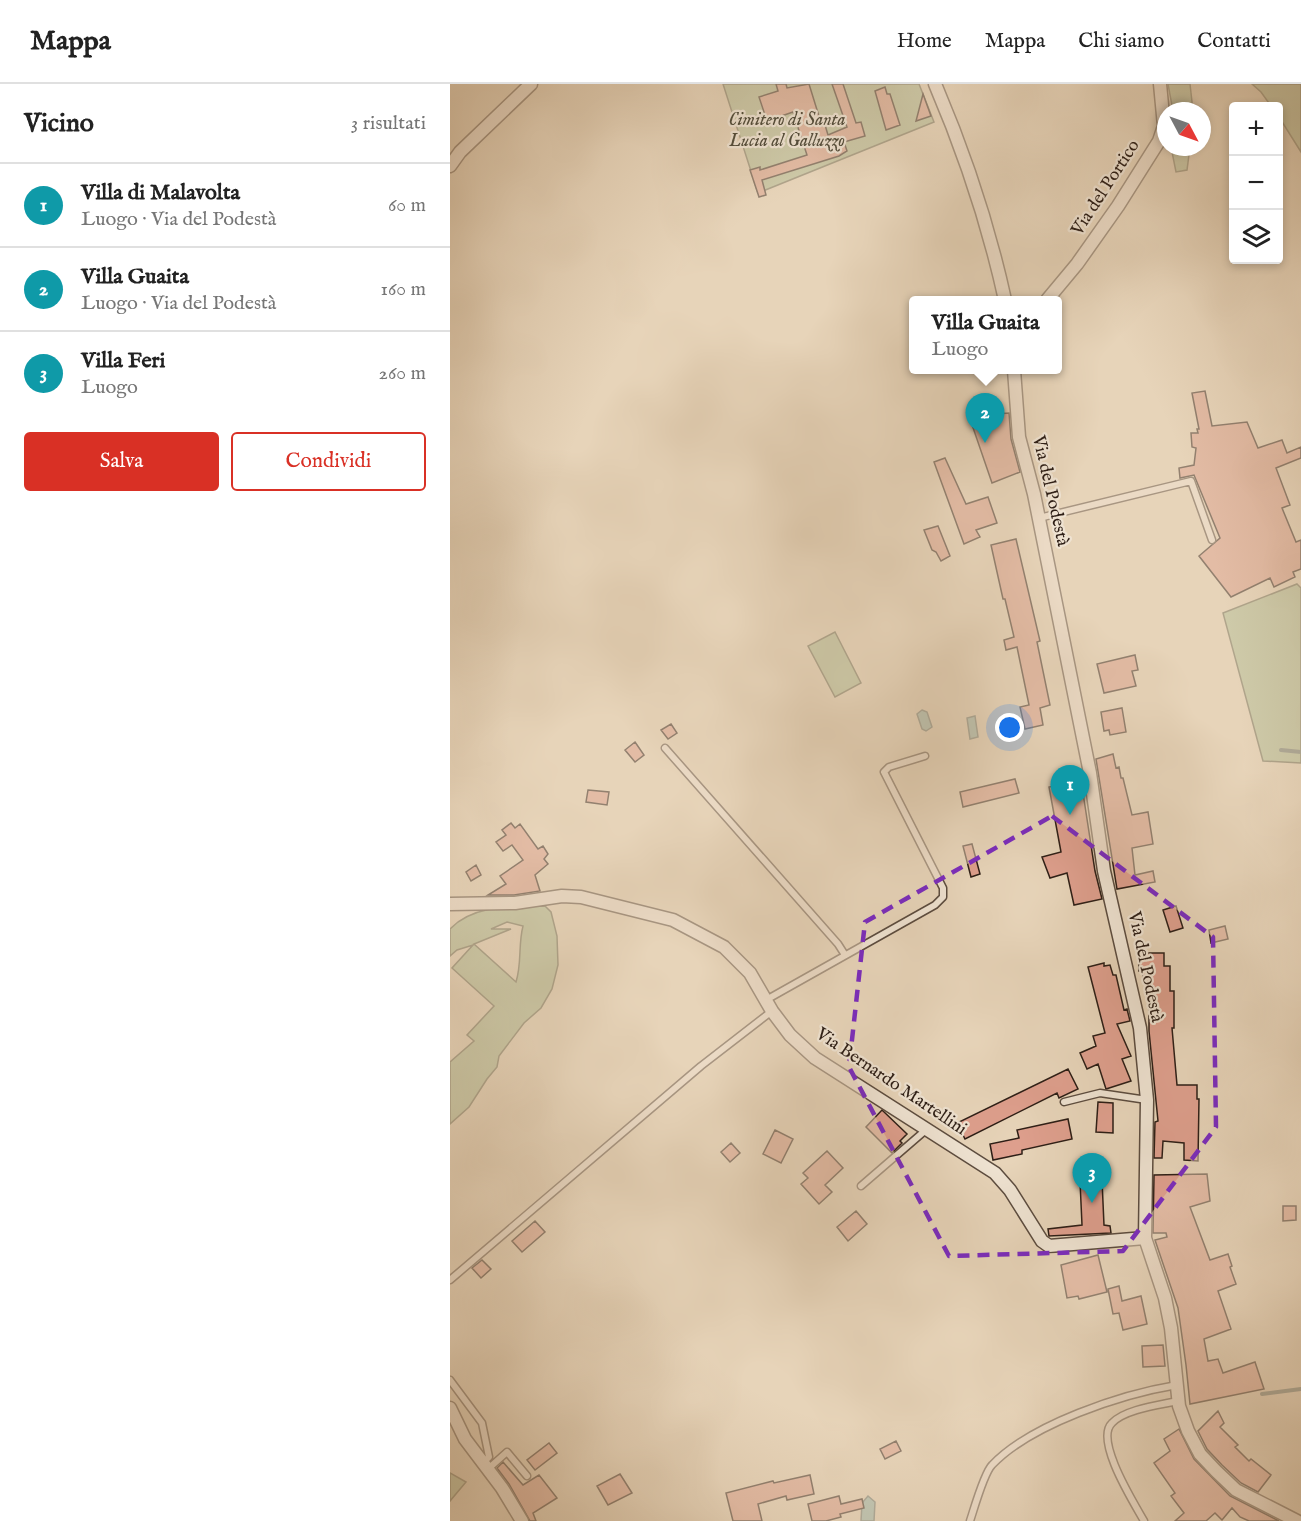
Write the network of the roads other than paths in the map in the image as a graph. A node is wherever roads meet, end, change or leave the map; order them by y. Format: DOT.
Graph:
graph roads {
  1 [pos="531,84"];
  2 [pos="935,84"];
  3 [pos="1160,84"];
  4 [pos="450,166"];
  5 [pos="1004,296"];
  6 [pos="1050,296"];
  7 [pos="1014,374"];
  8 [pos="1021,374"];
  9 [pos="1016,404"];
  10 [pos="1039,518"];
  11 [pos="1212,540"];
  12 [pos="665,748"];
  13 [pos="925,756"];
  14 [pos="450,904"];
  15 [pos="845,956"];
  16 [pos="765,1000"];
  17 [pos="772,1011"];
  18 [pos="1148,1100"];
  19 [pos="1064,1102"];
  20 [pos="927,1129"];
  21 [pos="861,1186"];
  22 [pos="1145,1238"];
  23 [pos="450,1280"];
  24 [pos="450,1380"];
  25 [pos="1178,1385"];
  26 [pos="1179,1401"];
  27 [pos="450,1408"];
  28 [pos="485,1466"];
  29 [pos="527,1476"];
  30 [pos="522,1521"];
  31 [pos="970,1521"];
  32 [pos="1144,1521"];
  33 [pos="1297,1521"];
  1 -- 4 [label="street"];
  2 -- 5 [label="street"];
  3 -- 6 [label="street, Via del Portico"];
  7 -- 9 [label="street, Via del Podestà"];
  8 -- 9 [label="street"];
  9 -- 10 [label="street, Via del Podestà"];
  10 -- 11 [label="lane"];
  10 -- 18 [label="street, Via del Podestà"];
  12 -- 15 [label="lane"];
  13 -- 15 [label="lane"];
  14 -- 16 [label="street, Via Bernardo Martellini"];
  15 -- 16 [label="lane"];
  16 -- 17 [label="street, Via Bernardo Martellini"];
  17 -- 20 [label="street, Via Bernardo Martellini"];
  17 -- 23 [label="lane"];
  18 -- 19 [label="lane"];
  18 -- 22 [label="street, Via del Podestà"];
  20 -- 21 [label="lane"];
  20 -- 22 [label="street, Via Bernardo Martellini"];
  22 -- 25 [label="street, Via del Podestà"];
  24 -- 28 [label="lane"];
  25 -- 26 [label="street, Via del Podestà"];
  25 -- 31 [label="lane"];
  26 -- 32 [label="lane"];
  26 -- 33 [label="street, Via del Podestà"];
  27 -- 28 [label="street"];
  28 -- 29 [label="lane"];
  28 -- 30 [label="street"];
}
